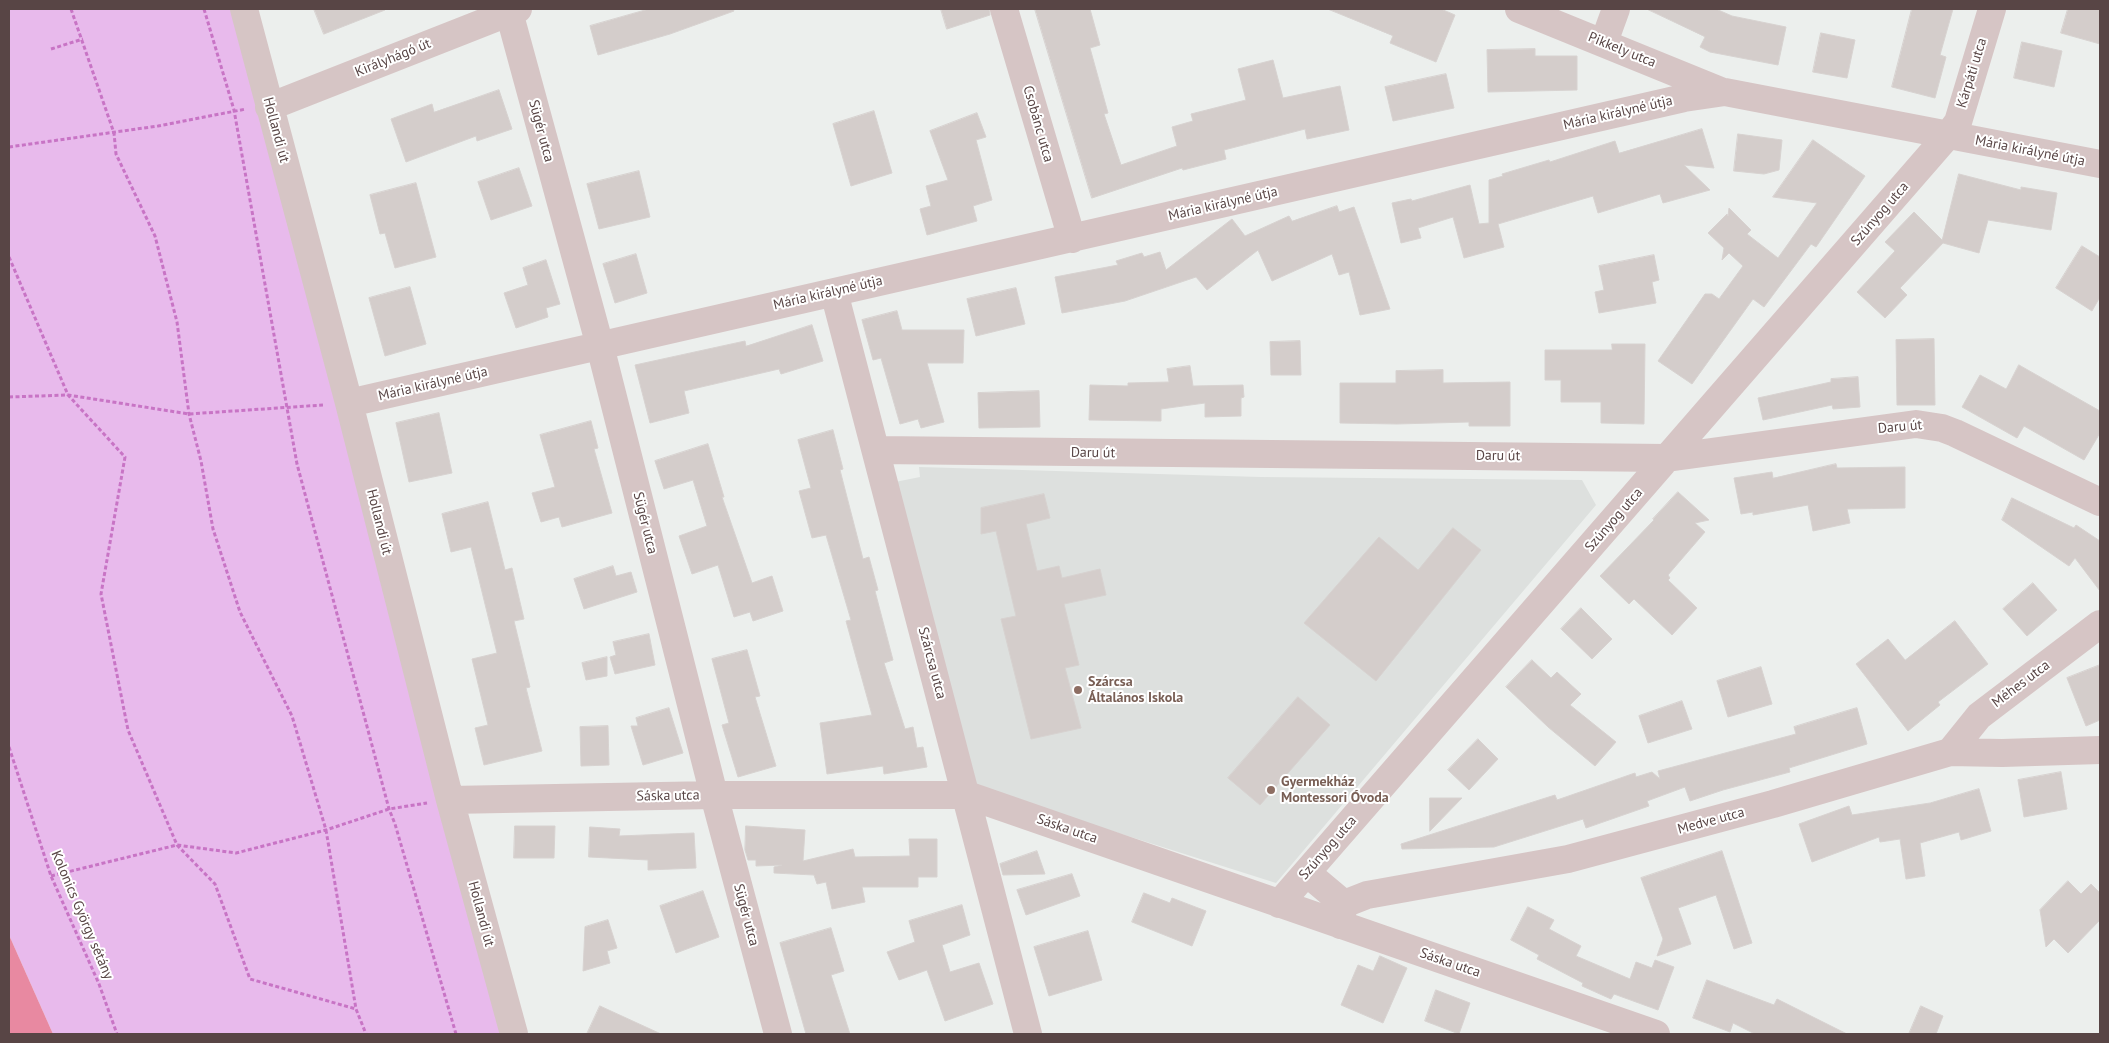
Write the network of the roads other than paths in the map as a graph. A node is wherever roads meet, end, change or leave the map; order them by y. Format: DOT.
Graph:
graph roads {
  1 [pos="244,9"];
  2 [pos="1004,9"];
  3 [pos="1519,9"];
  4 [pos="1616,9"];
  5 [pos="1992,9"];
  6 [pos="513,10"];
  7 [pos="1604,42"];
  8 [pos="1725,92"];
  9 [pos="269,107"];
  10 [pos="1948,135"];
  11 [pos="2100,164"];
  12 [pos="1072,239"];
  13 [pos="834,292"];
  14 [pos="600,346"];
  15 [pos="349,403"];
  16 [pos="876,450"];
  17 [pos="1667,458"];
  18 [pos="2100,502"];
  19 [pos="2100,624"];
  20 [pos="1950,752"];
  21 [pos="2097,754"];
  22 [pos="714,795"];
  23 [pos="967,795"];
  24 [pos="450,800"];
  25 [pos="1307,873"];
  26 [pos="1279,904"];
  27 [pos="1342,914"];
  28 [pos="514,1034"];
  29 [pos="778,1034"];
  30 [pos="1028,1034"];
  31 [pos="1656,1034"];
  1 -- 9 [label="street, Hollandi út"];
  2 -- 12 [label="street, Csobánc utca"];
  3 -- 7 [label="street, Pikkely utca"];
  4 -- 7 [label="street"];
  5 -- 10 [label="street, Kárpáti utca"];
  6 -- 9 [label="street, Királyhágó út"];
  6 -- 14 [label="street, Sügér utca"];
  7 -- 8 [label="street, Pikkely utca"];
  8 -- 10 [label="street, Mária királyné útja"];
  8 -- 12 [label="street, Mária királyné útja"];
  9 -- 15 [label="street, Hollandi út"];
  10 -- 11 [label="street, Mária királyné útja"];
  10 -- 17 [label="street, Szúnyog utca"];
  12 -- 13 [label="street, Mária királyné útja"];
  13 -- 14 [label="street, Mária királyné útja"];
  13 -- 16 [label="street, Szárcsa utca"];
  14 -- 15 [label="street, Mária királyné útja"];
  14 -- 22 [label="street, Sügér utca"];
  15 -- 24 [label="street, Hollandi út"];
  16 -- 17 [label="street, Daru út"];
  16 -- 23 [label="street, Szárcsa utca"];
  17 -- 18 [label="street, Daru út"];
  17 -- 25 [label="street, Szúnyog utca"];
  19 -- 20 [label="street, Méhes utca"];
  20 -- 21 [label="street, Medve utca"];
  20 -- 27 [label="street, Medve utca"];
  22 -- 23 [label="street, Sáska utca"];
  22 -- 24 [label="street, Sáska utca"];
  22 -- 29 [label="street, Sügér utca"];
  23 -- 26 [label="street, Sáska utca"];
  23 -- 30 [label="street, Szárcsa utca"];
  24 -- 28 [label="street, Hollandi út"];
  25 -- 26 [label="street, Szúnyog utca"];
  25 -- 27 [label="street"];
  26 -- 27 [label="street, Sáska utca"];
  27 -- 31 [label="street, Sáska utca"];
}
